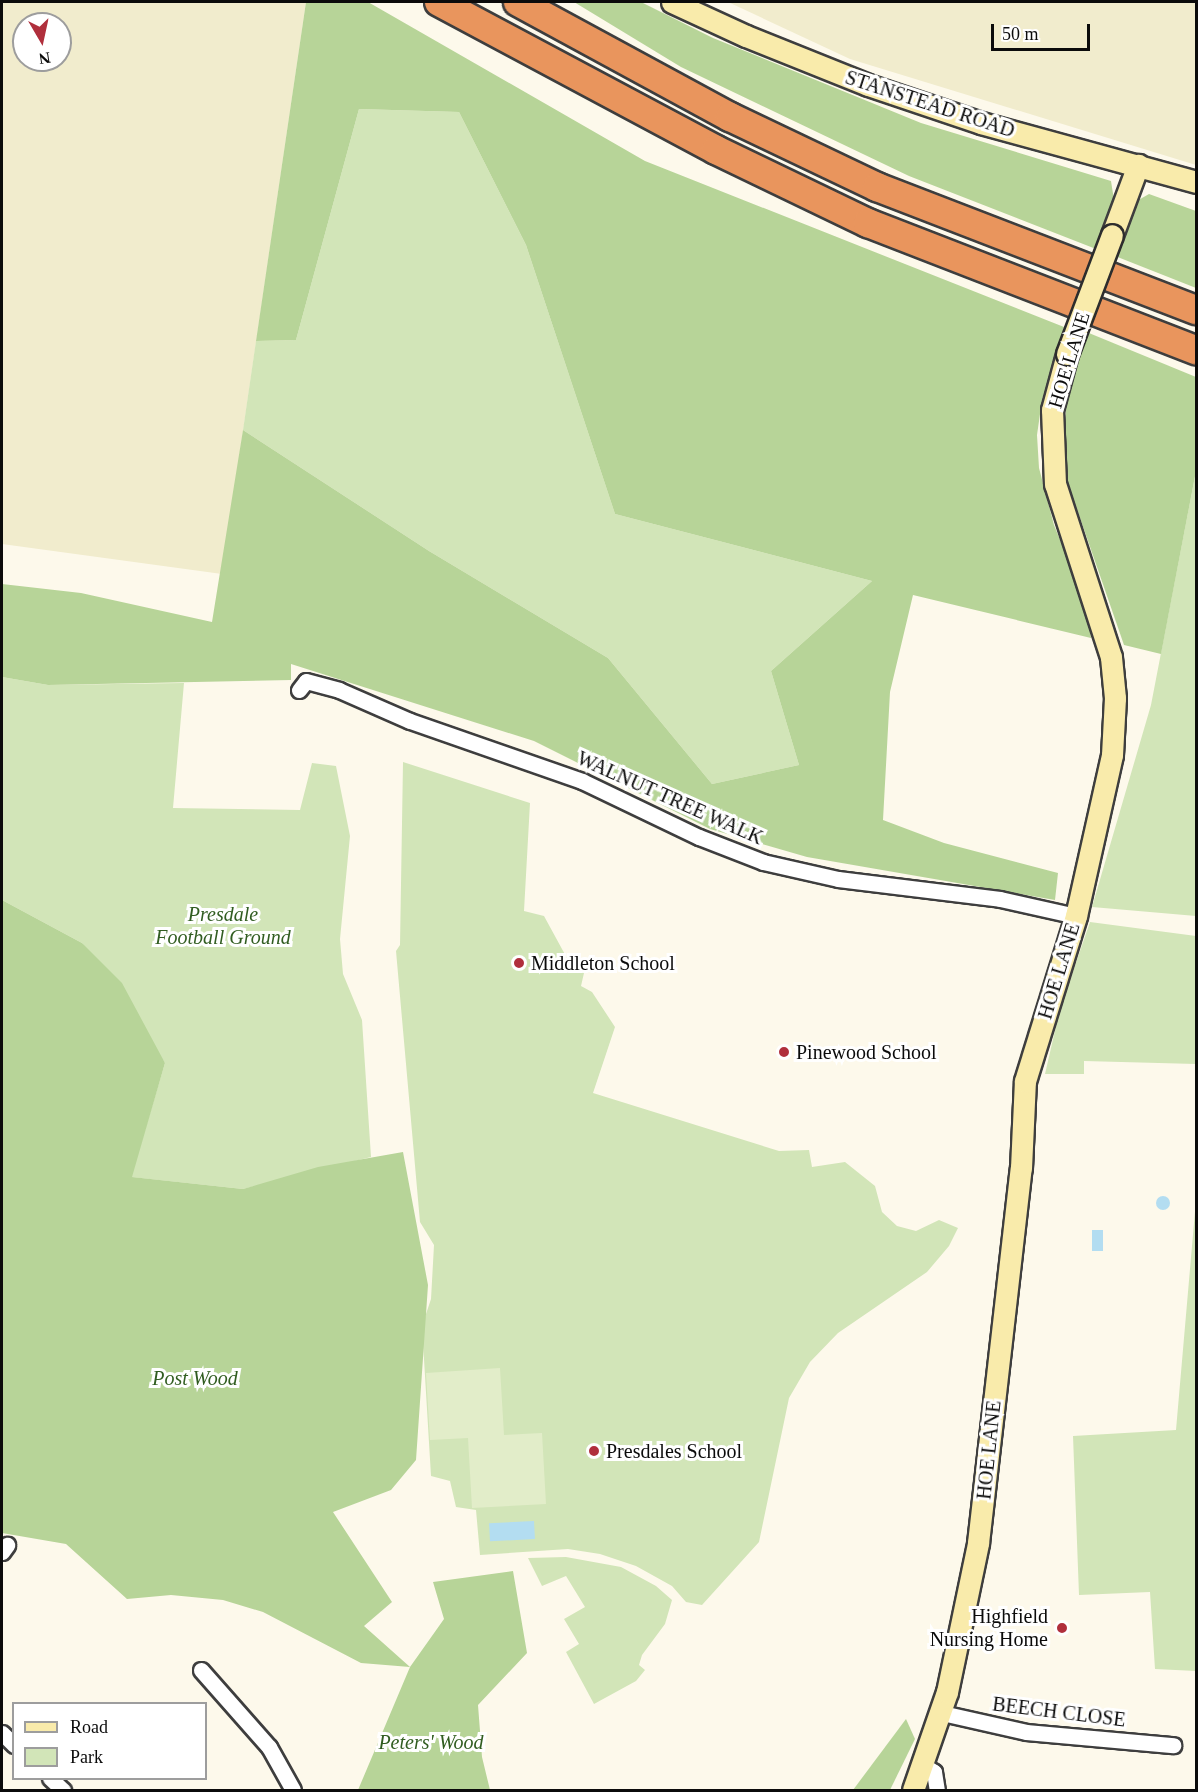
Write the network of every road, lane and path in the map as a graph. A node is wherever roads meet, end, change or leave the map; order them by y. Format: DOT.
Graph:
graph roads {
  1 [pos="439,2"];
  2 [pos="518,2"];
  3 [pos="672,2"];
  4 [pos="1138,165"];
  5 [pos="1197,182"];
  6 [pos="1197,310"];
  7 [pos="1197,350"];
  8 [pos="299,690"];
  9 [pos="1076,916"];
  10 [pos="201,1670"];
  11 [pos="942,1713"];
  12 [pos="1173,1745"];
  13 [pos="923,1765"];
  14 [pos="51,1780"];
  15 [pos="63,1791"];
  16 [pos="293,1791"];
  17 [pos="913,1791"];
  18 [pos="936,1791"];
  1 -- 7 [label="highway"];
  2 -- 6 [label="highway"];
  3 -- 4 [label="street, STANSTEAD ROAD"];
  4 -- 5 [label="street, STANSTEAD ROAD"];
  4 -- 9 [label="street, HOE LANE, bridge"];
  8 -- 9 [label="street, WALNUT TREE WALK"];
  9 -- 11 [label="street, HOE LANE"];
  10 -- 16 [label="street"];
  11 -- 12 [label="street, BEECH CLOSE"];
  11 -- 13 [label="street, HOE LANE"];
  13 -- 17 [label="street, HOE LANE"];
  13 -- 18 [label="street"];
  14 -- 15 [label="street"];
}
